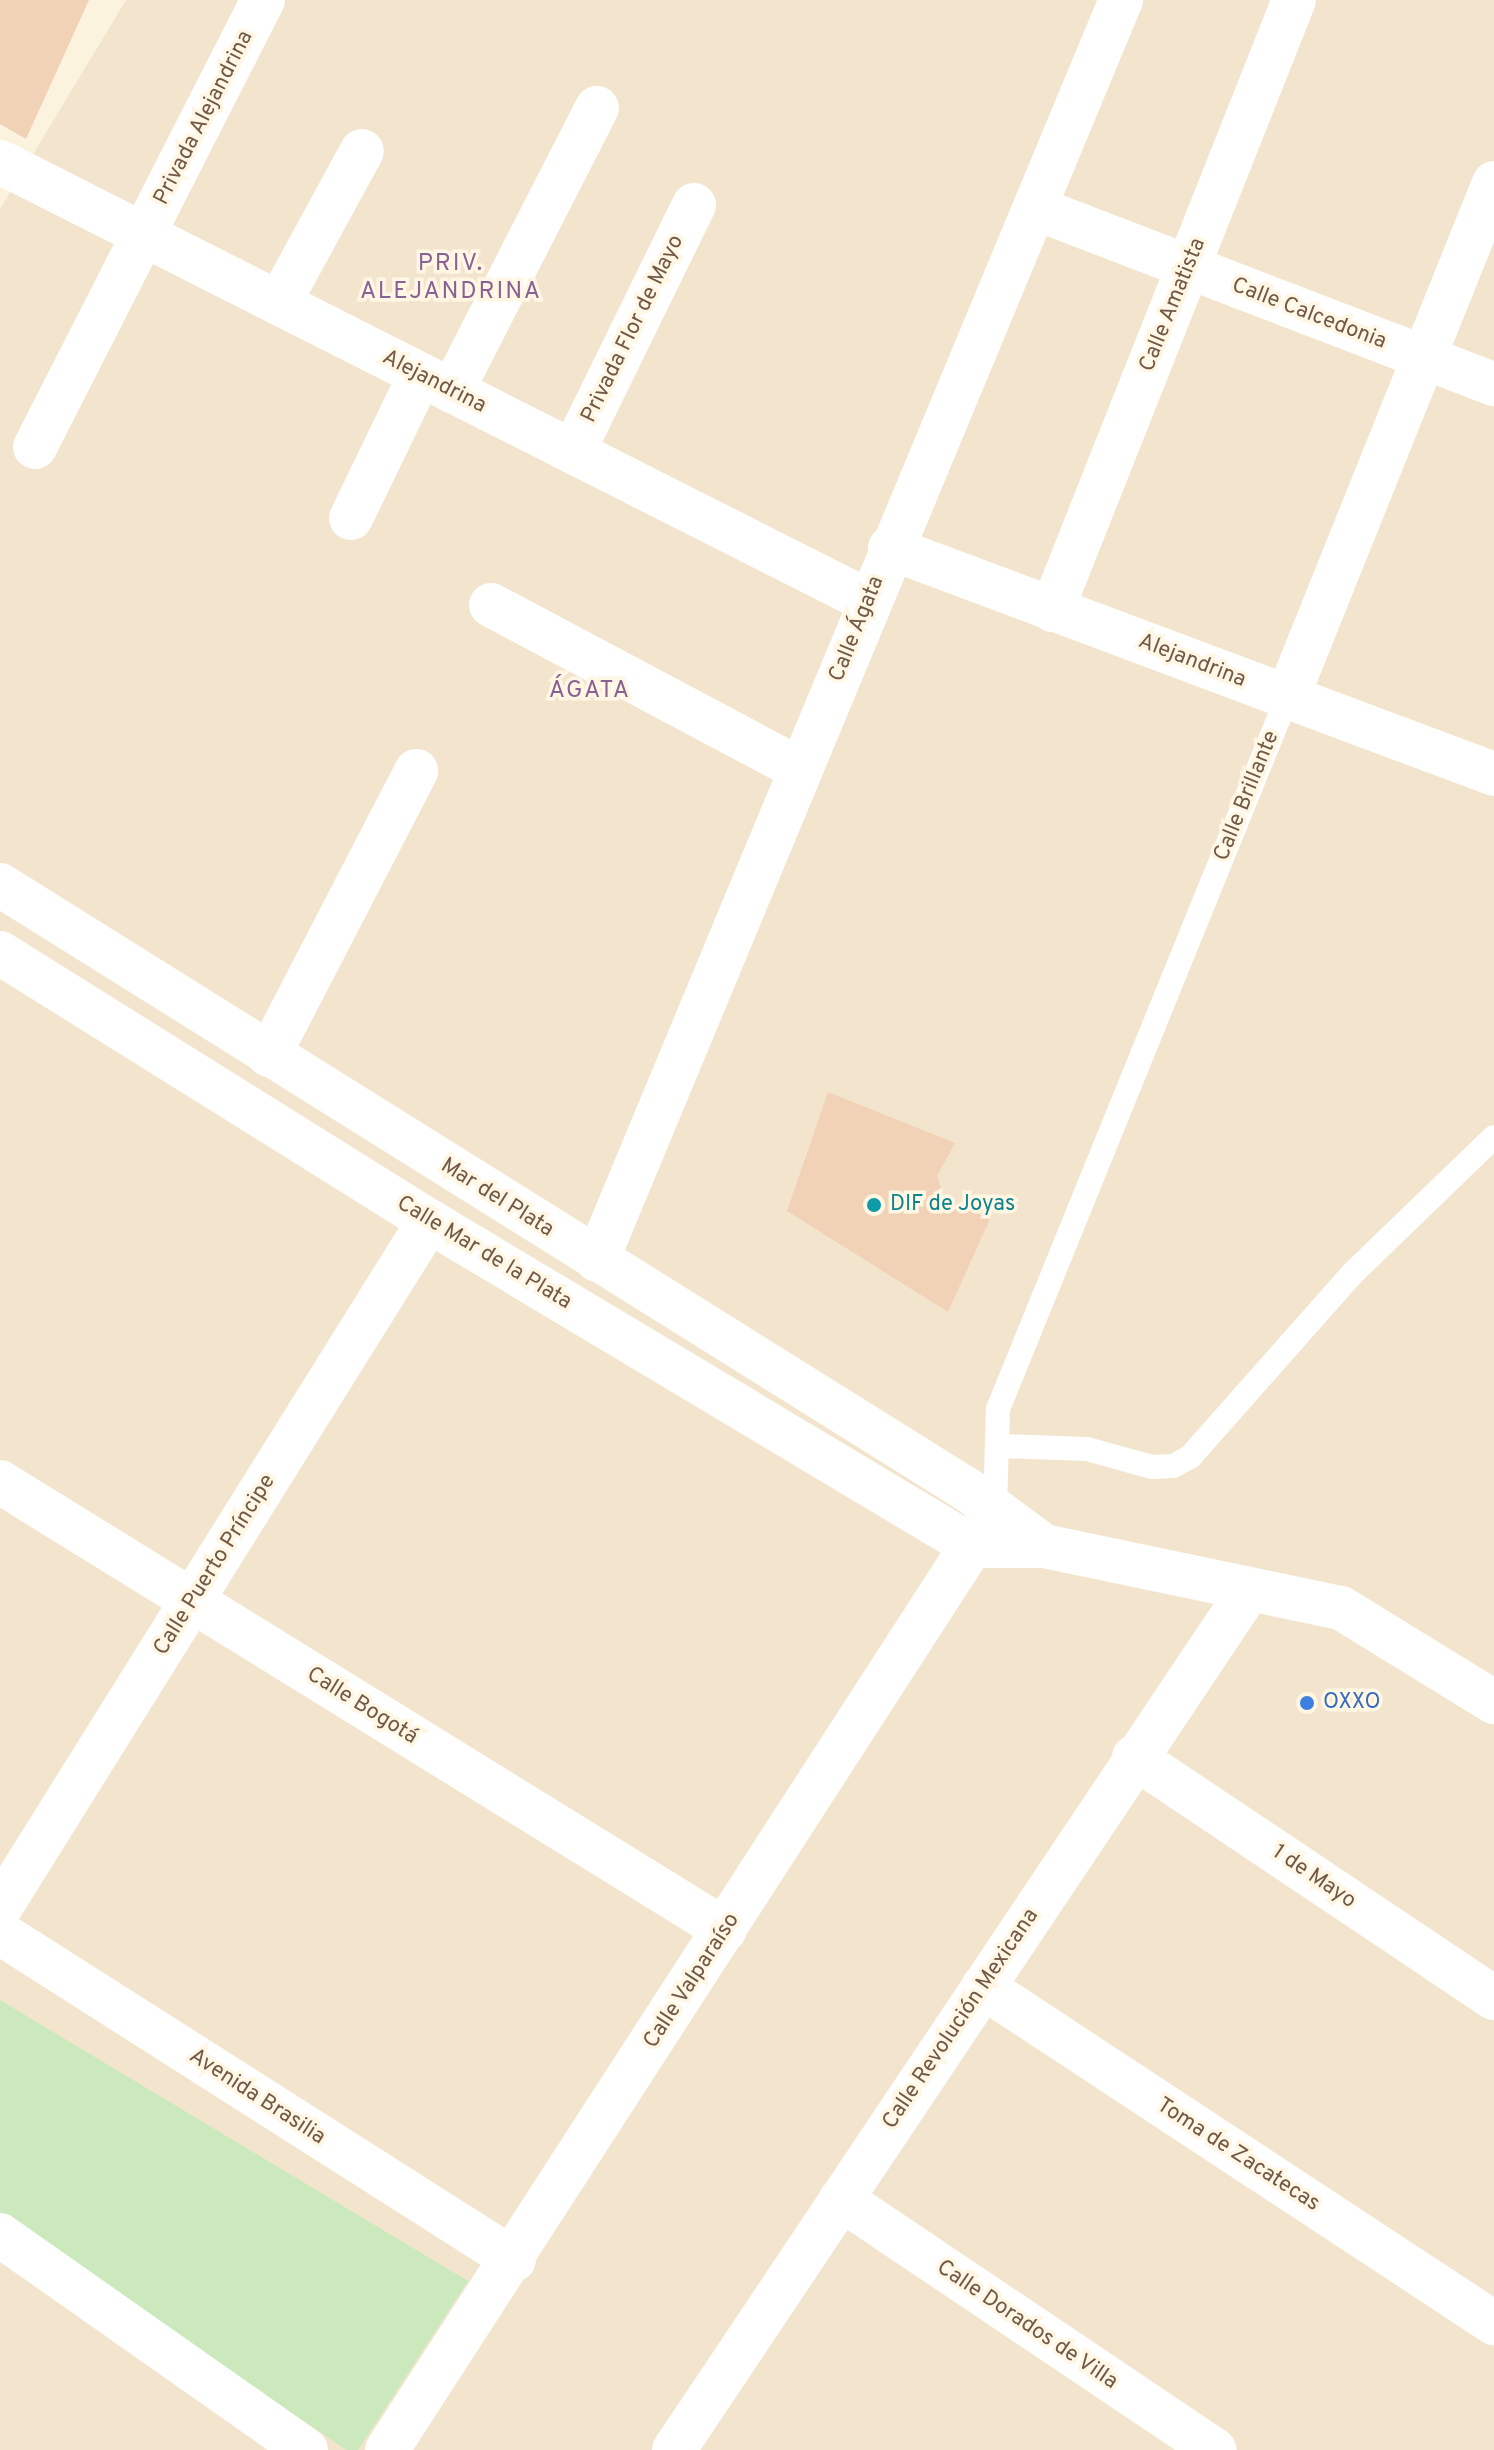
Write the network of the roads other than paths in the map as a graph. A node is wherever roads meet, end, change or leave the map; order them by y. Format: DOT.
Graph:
graph roads {
  1 [pos="263,0"];
  2 [pos="1121,0"];
  3 [pos="1294,0"];
  4 [pos="597,108"];
  5 [pos="362,151"];
  6 [pos="0,162"];
  7 [pos="1494,183"];
  8 [pos="694,205"];
  9 [pos="1035,208"];
  10 [pos="145,235"];
  11 [pos="1188,267"];
  12 [pos="279,303"];
  13 [pos="1424,358"];
  14 [pos="436,383"];
  15 [pos="1494,384"];
  16 [pos="35,447"];
  17 [pos="573,452"];
  18 [pos="351,518"];
  19 [pos="890,548"];
  20 [pos="868,601"];
  21 [pos="491,605"];
  22 [pos="1052,610"];
  23 [pos="1287,698"];
  24 [pos="799,769"];
  25 [pos="416,771"];
  26 [pos="1494,774"];
  27 [pos="0,885"];
  28 [pos="0,953"];
  29 [pos="269,1055"];
  30 [pos="1494,1137"];
  31 [pos="429,1221"];
  32 [pos="597,1260"];
  33 [pos="1000,1446"];
  34 [pos="0,1482"];
  35 [pos="995,1509"];
  36 [pos="972,1546"];
  37 [pos="1044,1546"];
  38 [pos="1249,1590"];
  39 [pos="193,1602"];
  40 [pos="1494,1702"];
  41 [pos="1134,1757"];
  42 [pos="0,1908"];
  43 [pos="725,1930"];
  44 [pos="0,1933"];
  45 [pos="983,1987"];
  46 [pos="1494,1998"];
  47 [pos="841,2199"];
  48 [pos="0,2235"];
  49 [pos="514,2260"];
  50 [pos="1494,2323"];
  51 [pos="688,2445"];
  52 [pos="306,2450"];
  53 [pos="387,2450"];
  54 [pos="1214,2450"];
  1 -- 10 [label="street, Privada Alejandrina"];
  2 -- 9 [label="street, Calle Ágata"];
  3 -- 11 [label="street, Calle Amatista"];
  4 -- 14 [label="street"];
  5 -- 12 [label="street"];
  6 -- 10 [label="street, Alejandrina"];
  7 -- 13 [label="street, Calle Brillante"];
  8 -- 17 [label="street, Privada Flor de Mayo"];
  9 -- 11 [label="street, Calle Calcedonia"];
  9 -- 19 [label="street, Calle Ágata"];
  10 -- 12 [label="street, Alejandrina"];
  10 -- 16 [label="street, Privada Alejandrina"];
  11 -- 13 [label="street, Calle Calcedonia"];
  11 -- 22 [label="street, Calle Amatista"];
  12 -- 14 [label="street, Alejandrina"];
  13 -- 15 [label="street, Calle Calcedonia"];
  13 -- 23 [label="street, Calle Brillante"];
  14 -- 17 [label="street, Alejandrina"];
  14 -- 18 [label="street"];
  17 -- 20 [label="street, Alejandrina"];
  19 -- 20 [label="street, Calle Ágata"];
  19 -- 22 [label="street, Alejandrina"];
  20 -- 24 [label="street, Calle Ágata"];
  21 -- 24 [label="street"];
  22 -- 23 [label="street, Alejandrina"];
  23 -- 26 [label="street, Alejandrina"];
  23 -- 33 [label="lane, Calle Brillante"];
  24 -- 32 [label="street, Calle Ágata"];
  25 -- 29 [label="street"];
  27 -- 29 [label="street, Mar del Plata"];
  28 -- 31 [label="street, Calle Mar de la Plata"];
  29 -- 32 [label="street, Mar del Plata"];
  30 -- 33 [label="lane"];
  31 -- 36 [label="street, Calle Mar de la Plata"];
  31 -- 39 [label="street, Calle Puerto Príncipe"];
  32 -- 35 [label="street, Mar del Plata"];
  33 -- 35 [label="lane"];
  34 -- 39 [label="street, Calle Bogotá"];
  35 -- 36 [label="street, Calle Valparaíso"];
  35 -- 37 [label="street, Mar del Plata"];
  36 -- 37 [label="street"];
  36 -- 43 [label="street, Calle Valparaíso"];
  37 -- 38 [label="street"];
  38 -- 40 [label="street"];
  38 -- 41 [label="street, Calle Revolución Mexicana"];
  39 -- 42 [label="street, Calle Puerto Príncipe"];
  39 -- 43 [label="street, Calle Bogotá"];
  41 -- 45 [label="street, Calle Revolución Mexicana"];
  41 -- 46 [label="street, 1 de Mayo"];
  43 -- 49 [label="street, Calle Valparaíso"];
  44 -- 49 [label="street, Avenida Brasilia"];
  45 -- 47 [label="street, Calle Revolución Mexicana"];
  45 -- 50 [label="street, Toma de Zacatecas"];
  47 -- 51 [label="street, Calle Revolución Mexicana"];
  47 -- 54 [label="street, Calle Dorados de Villa"];
  48 -- 52 [label="street"];
  49 -- 53 [label="street, Calle Valparaíso"];
}
